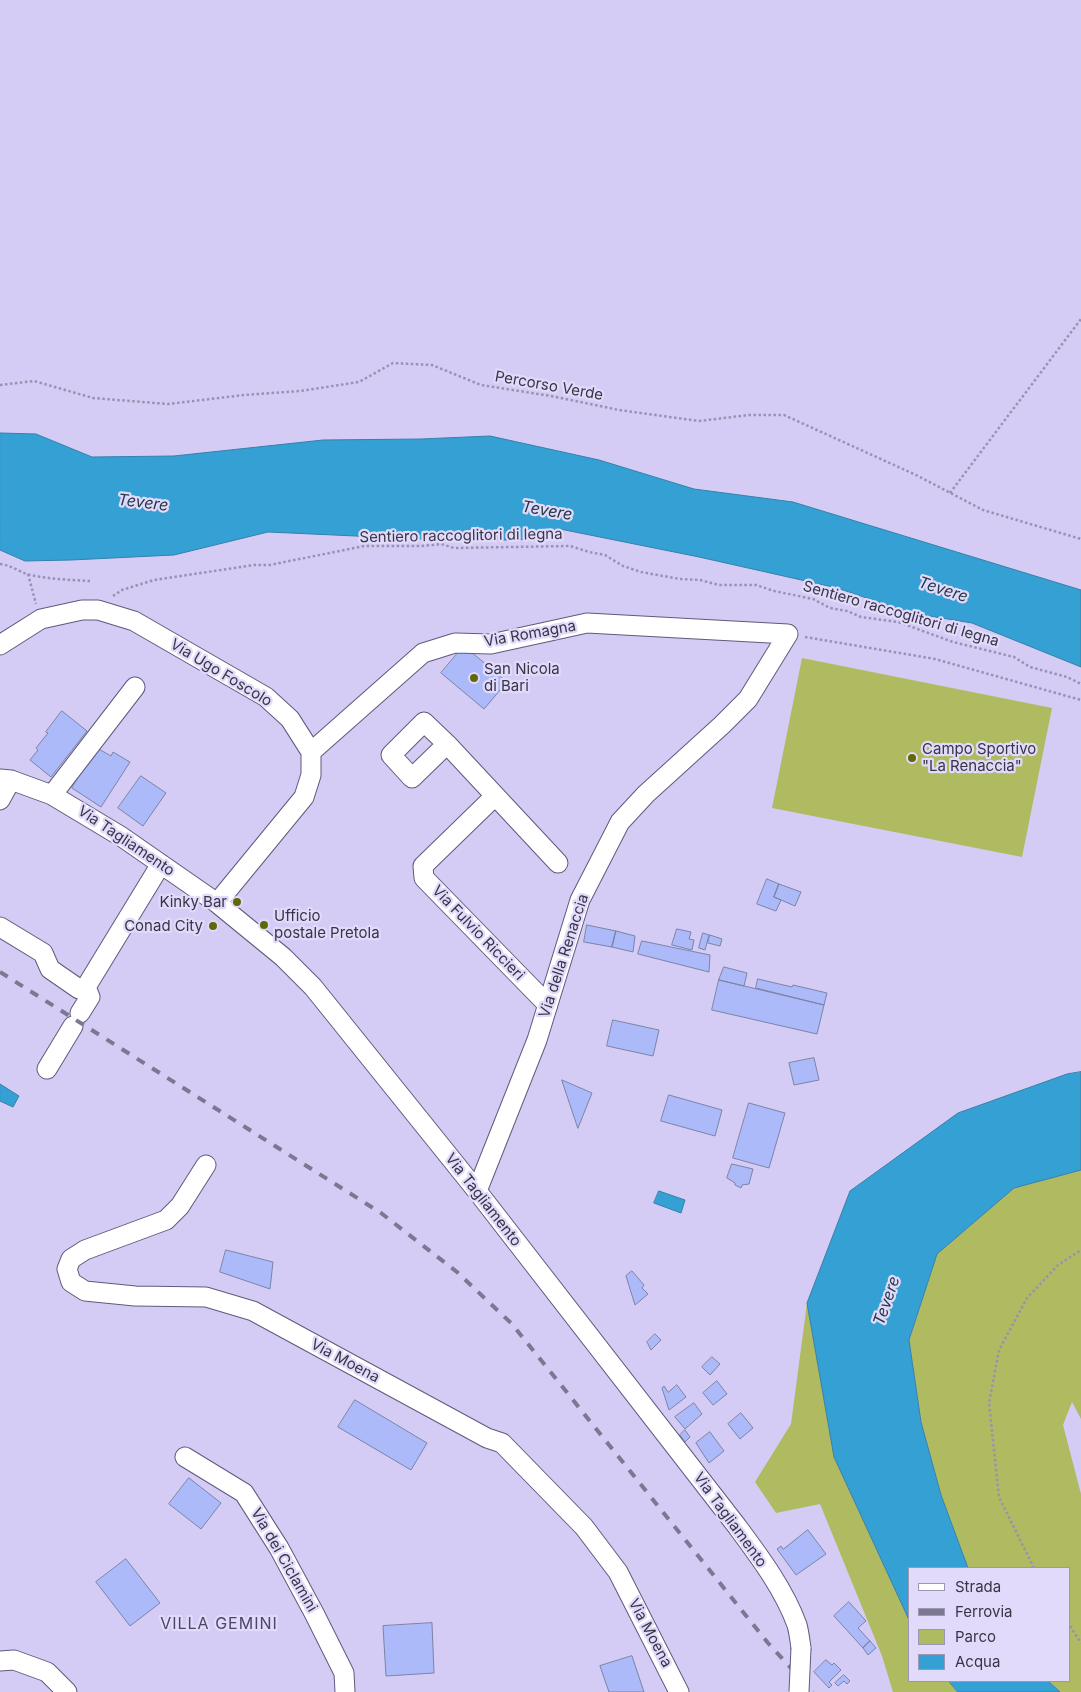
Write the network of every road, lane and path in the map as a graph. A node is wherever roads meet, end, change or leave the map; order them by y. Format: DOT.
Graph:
graph roads {
  1 [pos="1081,319"];
  2 [pos="0,386"];
  3 [pos="950,493"];
  4 [pos="1081,538"];
  5 [pos="0,564"];
  6 [pos="28,574"];
  7 [pos="90,581"];
  8 [pos="122,590"];
  9 [pos="41,619"];
  10 [pos="788,634"];
  11 [pos="0,645"];
  12 [pos="1081,684"];
  13 [pos="135,687"];
  14 [pos="1081,700"];
  15 [pos="448,744"];
  16 [pos="310,752"];
  17 [pos="5,780"];
  18 [pos="52,795"];
  19 [pos="495,796"];
  20 [pos="0,800"];
  21 [pos="558,863"];
  22 [pos="160,864"];
  23 [pos="216,903"];
  24 [pos="0,927"];
  25 [pos="86,987"];
  26 [pos="548,1005"];
  27 [pos="47,1069"];
  28 [pos="206,1165"];
  29 [pos="477,1191"];
  30 [pos="1081,1250"];
  31 [pos="185,1457"];
  32 [pos="1034,1567"];
  33 [pos="1071,1628"];
  34 [pos="1081,1643"];
  35 [pos="0,1661"];
  36 [pos="67,1692"];
  37 [pos="345,1692"];
  38 [pos="680,1692"];
  39 [pos="799,1692"];
  1 -- 3 [label="path"];
  2 -- 3 [label="path, Percorso Verde"];
  3 -- 4 [label="path, Percorso Verde"];
  5 -- 6 [label="path"];
  6 -- 7 [label="path"];
  6 -- 9 [label="path"];
  8 -- 12 [label="path, Sentiero raccoglitori di legna"];
  9 -- 11 [label="street, Via Ugo Foscolo"];
  9 -- 16 [label="street, Via Ugo Foscolo"];
  10 -- 14 [label="path"];
  10 -- 16 [label="street, Via Romagna"];
  10 -- 26 [label="street, Via della Renaccia"];
  13 -- 18 [label="street"];
  15 -- 19 [label="street"];
  16 -- 23 [label="street"];
  17 -- 18 [label="street, Via Tagliamento"];
  17 -- 20 [label="street"];
  18 -- 22 [label="street, Via Tagliamento"];
  19 -- 21 [label="street"];
  19 -- 26 [label="street, Via Fulvio Riccieri"];
  22 -- 23 [label="street, Via Tagliamento"];
  22 -- 25 [label="street"];
  23 -- 29 [label="street, Via Tagliamento"];
  24 -- 25 [label="street"];
  25 -- 27 [label="street"];
  26 -- 29 [label="street, Via della Renaccia"];
  28 -- 38 [label="street, Via Moena"];
  29 -- 39 [label="street, Via Tagliamento, bridge"];
  30 -- 32 [label="path"];
  31 -- 37 [label="street, Via dei Ciclamini"];
  33 -- 34 [label="path"];
  35 -- 36 [label="street"];
}
